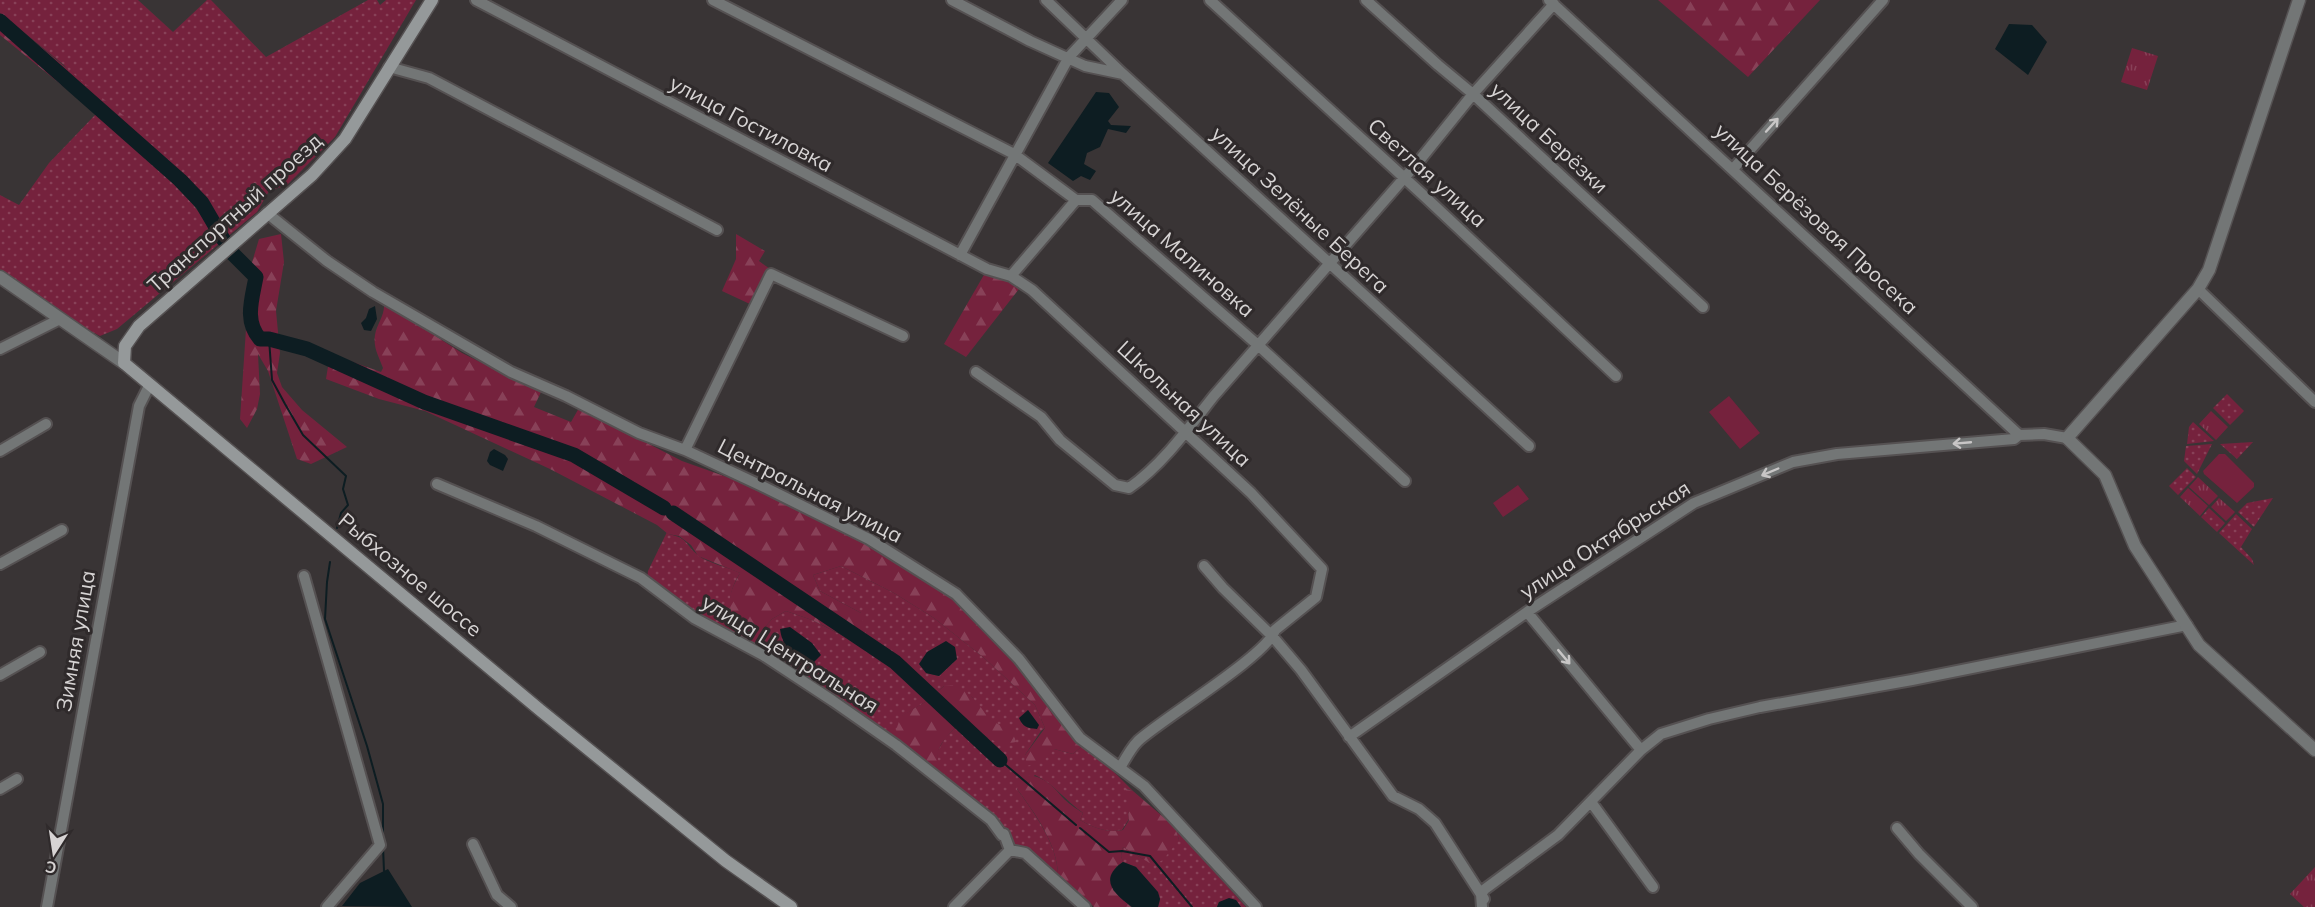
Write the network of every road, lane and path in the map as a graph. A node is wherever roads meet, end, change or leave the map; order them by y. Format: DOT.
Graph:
graph roads {
  1 [pos="432,0"];
  2 [pos="476,0"];
  3 [pos="713,0"];
  4 [pos="952,0"];
  5 [pos="1046,0"];
  6 [pos="1122,0"];
  7 [pos="1210,0"];
  8 [pos="1366,0"];
  9 [pos="1566,0"];
  10 [pos="1883,0"];
  11 [pos="2299,0"];
  12 [pos="1554,4"];
  13 [pos="1086,39"];
  14 [pos="1069,57"];
  15 [pos="389,66"];
  16 [pos="1123,74"];
  17 [pos="1473,94"];
  18 [pos="1014,154"];
  19 [pos="1733,169"];
  20 [pos="1403,178"];
  21 [pos="1076,200"];
  22 [pos="267,213"];
  23 [pos="717,230"];
  24 [pos="960,255"];
  25 [pos="1330,264"];
  26 [pos="1011,276"];
  27 [pos="0,277"];
  28 [pos="2198,289"];
  29 [pos="1703,307"];
  30 [pos="60,319"];
  31 [pos="903,336"];
  32 [pos="1259,346"];
  33 [pos="0,349"];
  34 [pos="123,363"];
  35 [pos="976,372"];
  36 [pos="1616,376"];
  37 [pos="150,384"];
  38 [pos="2315,402"];
  39 [pos="46,424"];
  40 [pos="1185,432"];
  41 [pos="2019,435"];
  42 [pos="2070,438"];
  43 [pos="1529,446"];
  44 [pos="685,450"];
  45 [pos="0,451"];
  46 [pos="1405,481"];
  47 [pos="437,484"];
  48 [pos="62,530"];
  49 [pos="0,564"];
  50 [pos="1204,566"];
  51 [pos="304,576"];
  52 [pos="1527,612"];
  53 [pos="2187,625"];
  54 [pos="1273,637"];
  55 [pos="40,652"];
  56 [pos="0,675"];
  57 [pos="1348,736"];
  58 [pos="1641,750"];
  59 [pos="2315,750"];
  60 [pos="1120,768"];
  61 [pos="17,780"];
  62 [pos="0,789"];
  63 [pos="1591,802"];
  64 [pos="1897,828"];
  65 [pos="473,844"];
  66 [pos="1010,850"];
  67 [pos="1653,887"];
  68 [pos="1481,894"];
  69 [pos="47,907"];
  70 [pos="327,907"];
  71 [pos="511,907"];
  72 [pos="791,907"];
  73 [pos="954,907"];
  74 [pos="1085,907"];
  75 [pos="1256,907"];
  76 [pos="1482,907"];
  77 [pos="1488,907"];
  78 [pos="1972,907"];
  1 -- 15 [label="main road, Транспортный проезд"];
  2 -- 24 [label="street, улица Гостиловка"];
  3 -- 18 [label="street, улица Малиновка"];
  4 -- 14 [label="street"];
  5 -- 13 [label="street, улица Зелёные Берега"];
  6 -- 13 [label="street"];
  7 -- 20 [label="street, Светлая улица"];
  8 -- 17 [label="street, улица Берёзки"];
  9 -- 12 [label="street"];
  19 -- 10 [label="street, one-way"];
  11 -- 28 [label="street"];
  12 -- 17 [label="street"];
  12 -- 19 [label="street, улица Берёзовая Просека"];
  13 -- 14 [label="street"];
  13 -- 16 [label="street, улица Зелёные Берега"];
  14 -- 16 [label="street"];
  14 -- 18 [label="street"];
  15 -- 22 [label="main road, Транспортный проезд"];
  15 -- 23 [label="street"];
  16 -- 25 [label="street, улица Зелёные Берега"];
  17 -- 20 [label="street"];
  17 -- 29 [label="street, улица Берёзки"];
  18 -- 21 [label="street, улица Малиновка"];
  18 -- 24 [label="street"];
  19 -- 41 [label="street, улица Берёзовая Просека"];
  20 -- 25 [label="street"];
  20 -- 36 [label="street, Светлая улица"];
  21 -- 26 [label="street"];
  21 -- 32 [label="street, улица Малиновка"];
  22 -- 34 [label="main road, Транспортный проезд"];
  22 -- 44 [label="street, Центральная улица"];
  24 -- 26 [label="street, улица Гостиловка"];
  25 -- 32 [label="street"];
  25 -- 43 [label="street, улица Зелёные Берега"];
  26 -- 40 [label="street, Школьная улица"];
  27 -- 30 [label="street, Рыбхозное шоссе"];
  28 -- 38 [label="street"];
  28 -- 42 [label="street"];
  30 -- 33 [label="street"];
  30 -- 34 [label="street, Рыбхозное шоссе"];
  31 -- 44 [label="street"];
  32 -- 40 [label="street"];
  32 -- 46 [label="street, улица Малиновка"];
  34 -- 37 [label="main road, Рыбхозное шоссе"];
  35 -- 40 [label="street"];
  37 -- 69 [label="street, Зимняя улица"];
  37 -- 72 [label="main road, Рыбхозное шоссе"];
  39 -- 45 [label="street"];
  40 -- 54 [label="street, Школьная улица"];
  41 -- 42 [label="street"];
  41 -- 52 [label="street, улица Октябрьская, one-way"];
  42 -- 53 [label="street"];
  44 -- 60 [label="street, Центральная улица"];
  47 -- 66 [label="street, улица Центральная"];
  48 -- 49 [label="street"];
  50 -- 54 [label="street"];
  51 -- 70 [label="street"];
  52 -- 57 [label="street, улица Октябрьская"];
  52 -- 58 [label="street, one-way"];
  53 -- 58 [label="street"];
  53 -- 59 [label="street"];
  54 -- 57 [label="street"];
  54 -- 60 [label="street"];
  55 -- 56 [label="street"];
  57 -- 68 [label="street"];
  58 -- 63 [label="street"];
  60 -- 75 [label="street, Центральная улица"];
  61 -- 62 [label="street"];
  63 -- 67 [label="street"];
  63 -- 68 [label="street"];
  64 -- 78 [label="street"];
  65 -- 71 [label="street"];
  66 -- 73 [label="street"];
  66 -- 74 [label="street"];
  68 -- 76 [label="street"];
  68 -- 77 [label="street"];
}
